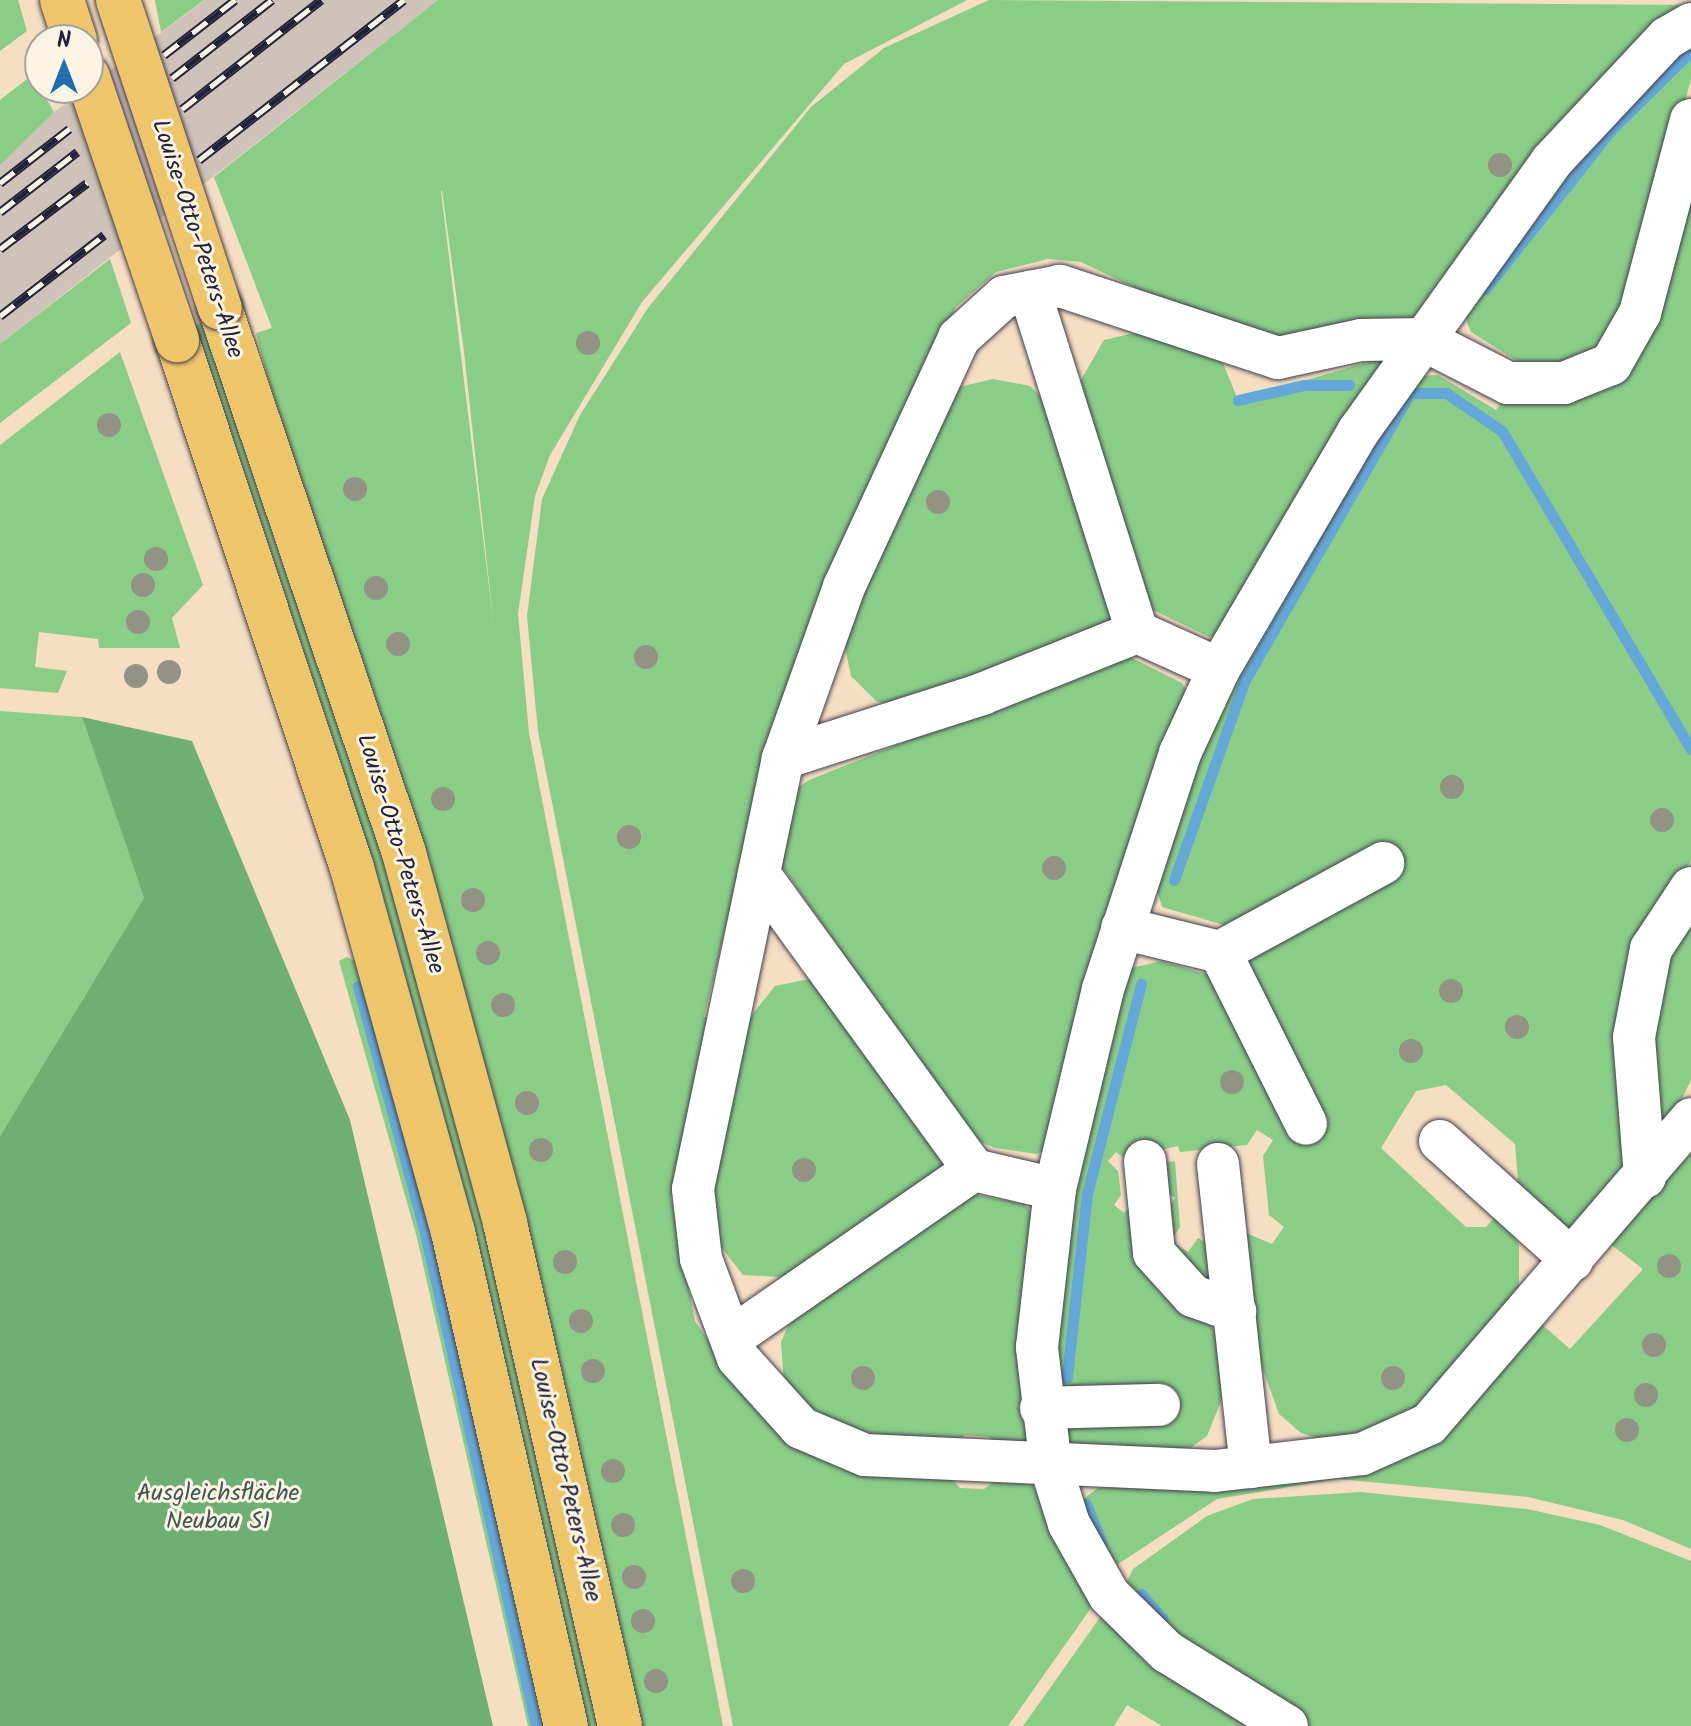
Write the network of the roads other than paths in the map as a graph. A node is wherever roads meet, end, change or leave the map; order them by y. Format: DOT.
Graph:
graph roads {
  1 [pos="62,0"];
  2 [pos="118,0"];
  3 [pos="70,24"];
  4 [pos="1691,24"];
  5 [pos="97,104"];
  6 [pos="1691,120"];
  7 [pos="1030,292"];
  8 [pos="1422,339"];
  9 [pos="1137,632"];
  10 [pos="1219,669"];
  11 [pos="783,758"];
  12 [pos="1383,863"];
  13 [pos="759,874"];
  14 [pos="1691,888"];
  15 [pos="1122,928"];
  16 [pos="1220,952"];
  17 [pos="1691,1119"];
  18 [pos="1306,1124"];
  19 [pos="1440,1141"];
  20 [pos="1145,1161"];
  21 [pos="1218,1164"];
  22 [pos="974,1170"];
  23 [pos="1645,1177"];
  24 [pos="1055,1189"];
  25 [pos="1572,1260"];
  26 [pos="1235,1311"];
  27 [pos="731,1338"];
  28 [pos="1159,1405"];
  29 [pos="1041,1408"];
  30 [pos="1051,1467"];
  31 [pos="1251,1467"];
  32 [pos="566,1726"];
  33 [pos="620,1726"];
  34 [pos="1287,1726"];
  1 -- 3 [label="main road"];
  2 -- 33 [label="main road, Louise-Otto-Peters-Allee, bridge"];
  4 -- 8 [label="lane"];
  5 -- 32 [label="main road, Louise-Otto-Peters-Allee, bridge"];
  6 -- 8 [label="lane"];
  7 -- 8 [label="lane"];
  7 -- 9 [label="lane"];
  7 -- 11 [label="lane"];
  8 -- 10 [label="lane"];
  9 -- 10 [label="lane"];
  9 -- 11 [label="lane"];
  10 -- 15 [label="lane"];
  11 -- 13 [label="lane"];
  12 -- 16 [label="lane"];
  13 -- 22 [label="lane"];
  13 -- 27 [label="lane"];
  14 -- 23 [label="lane"];
  15 -- 16 [label="lane"];
  15 -- 24 [label="lane"];
  16 -- 18 [label="lane"];
  17 -- 23 [label="lane"];
  19 -- 25 [label="lane"];
  20 -- 26 [label="lane"];
  21 -- 26 [label="lane"];
  22 -- 24 [label="lane"];
  22 -- 27 [label="lane"];
  23 -- 25 [label="lane"];
  24 -- 29 [label="lane"];
  25 -- 31 [label="lane"];
  26 -- 31 [label="lane"];
  27 -- 30 [label="lane"];
  28 -- 29 [label="lane"];
  29 -- 30 [label="lane"];
  30 -- 31 [label="lane"];
  30 -- 34 [label="lane"];
}
